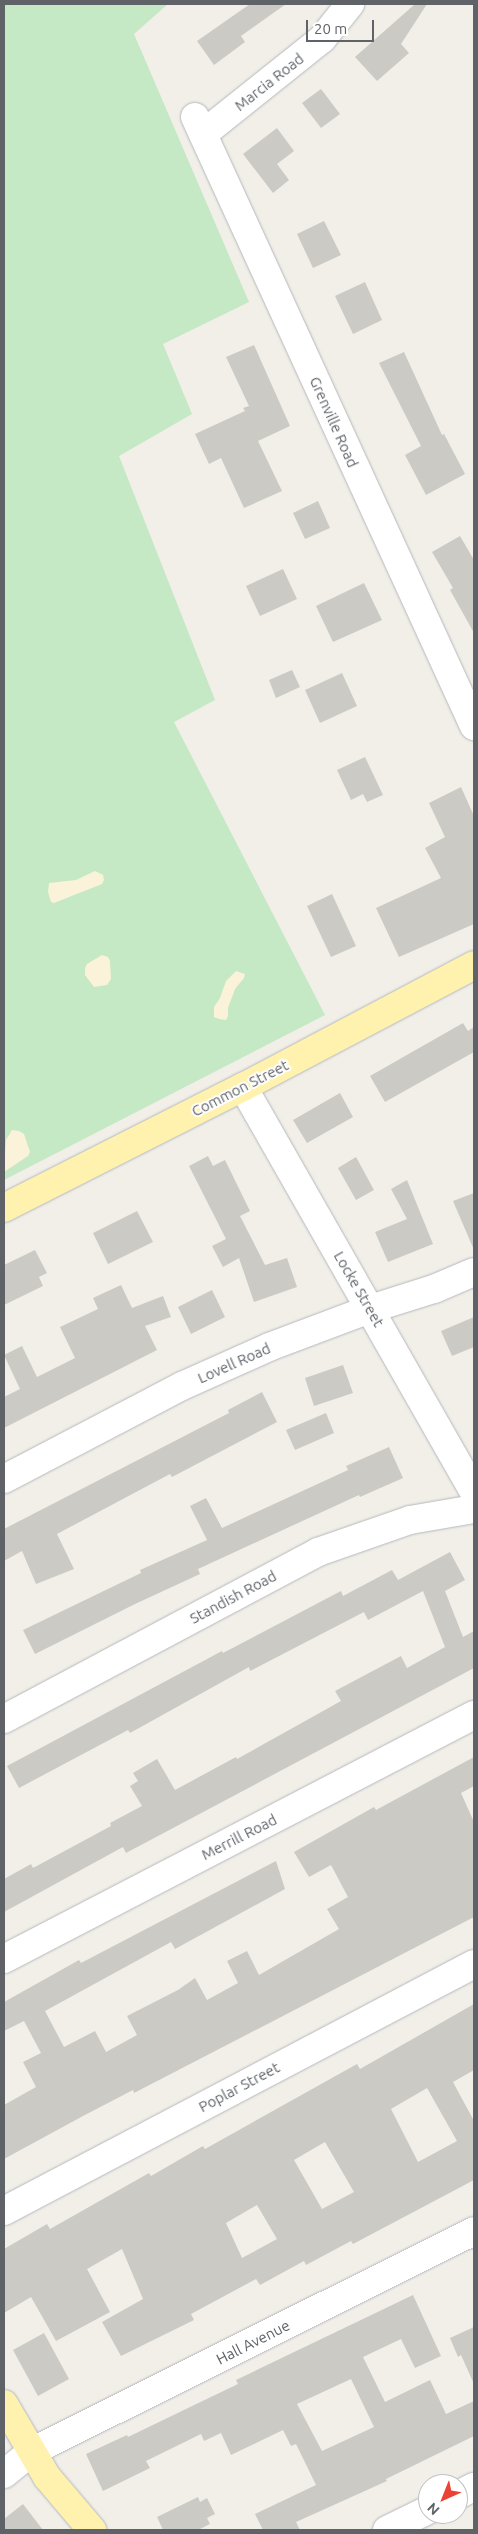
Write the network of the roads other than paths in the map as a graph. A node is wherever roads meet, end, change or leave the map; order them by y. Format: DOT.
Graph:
graph roads {
  1 [pos="350,4"];
  2 [pos="199,126"];
  3 [pos="474,726"];
  4 [pos="474,964"];
  5 [pos="243,1087"];
  6 [pos="4,1208"];
  7 [pos="474,1272"];
  8 [pos="370,1309"];
  9 [pos="4,1479"];
  10 [pos="474,1492"];
  11 [pos="474,1509"];
  12 [pos="474,1715"];
  13 [pos="4,1719"];
  14 [pos="4,1959"];
  15 [pos="474,1964"];
  16 [pos="4,2211"];
  17 [pos="474,2231"];
  18 [pos="4,2404"];
  19 [pos="31,2452"];
  20 [pos="4,2474"];
  21 [pos="418,2515"];
  22 [pos="92,2530"];
  23 [pos="387,2530"];
  1 -- 2 [label="street, Marcia Road"];
  2 -- 3 [label="street, Grenville Road"];
  4 -- 5 [label="main road, Common Street"];
  5 -- 6 [label="main road, Common Street"];
  5 -- 8 [label="street, Locke Street"];
  7 -- 8 [label="street, Lovell Road"];
  8 -- 9 [label="street, Lovell Road"];
  8 -- 10 [label="street, Locke Street"];
  11 -- 13 [label="street, Standish Road"];
  12 -- 14 [label="street, Merrill Road"];
  15 -- 16 [label="street, Poplar Street"];
  17 -- 19 [label="street, Hall Avenue"];
  18 -- 19 [label="main road"];
  19 -- 20 [label="street, Hall Avenue"];
  19 -- 22 [label="main road"];
  21 -- 23 [label="street"];
}
